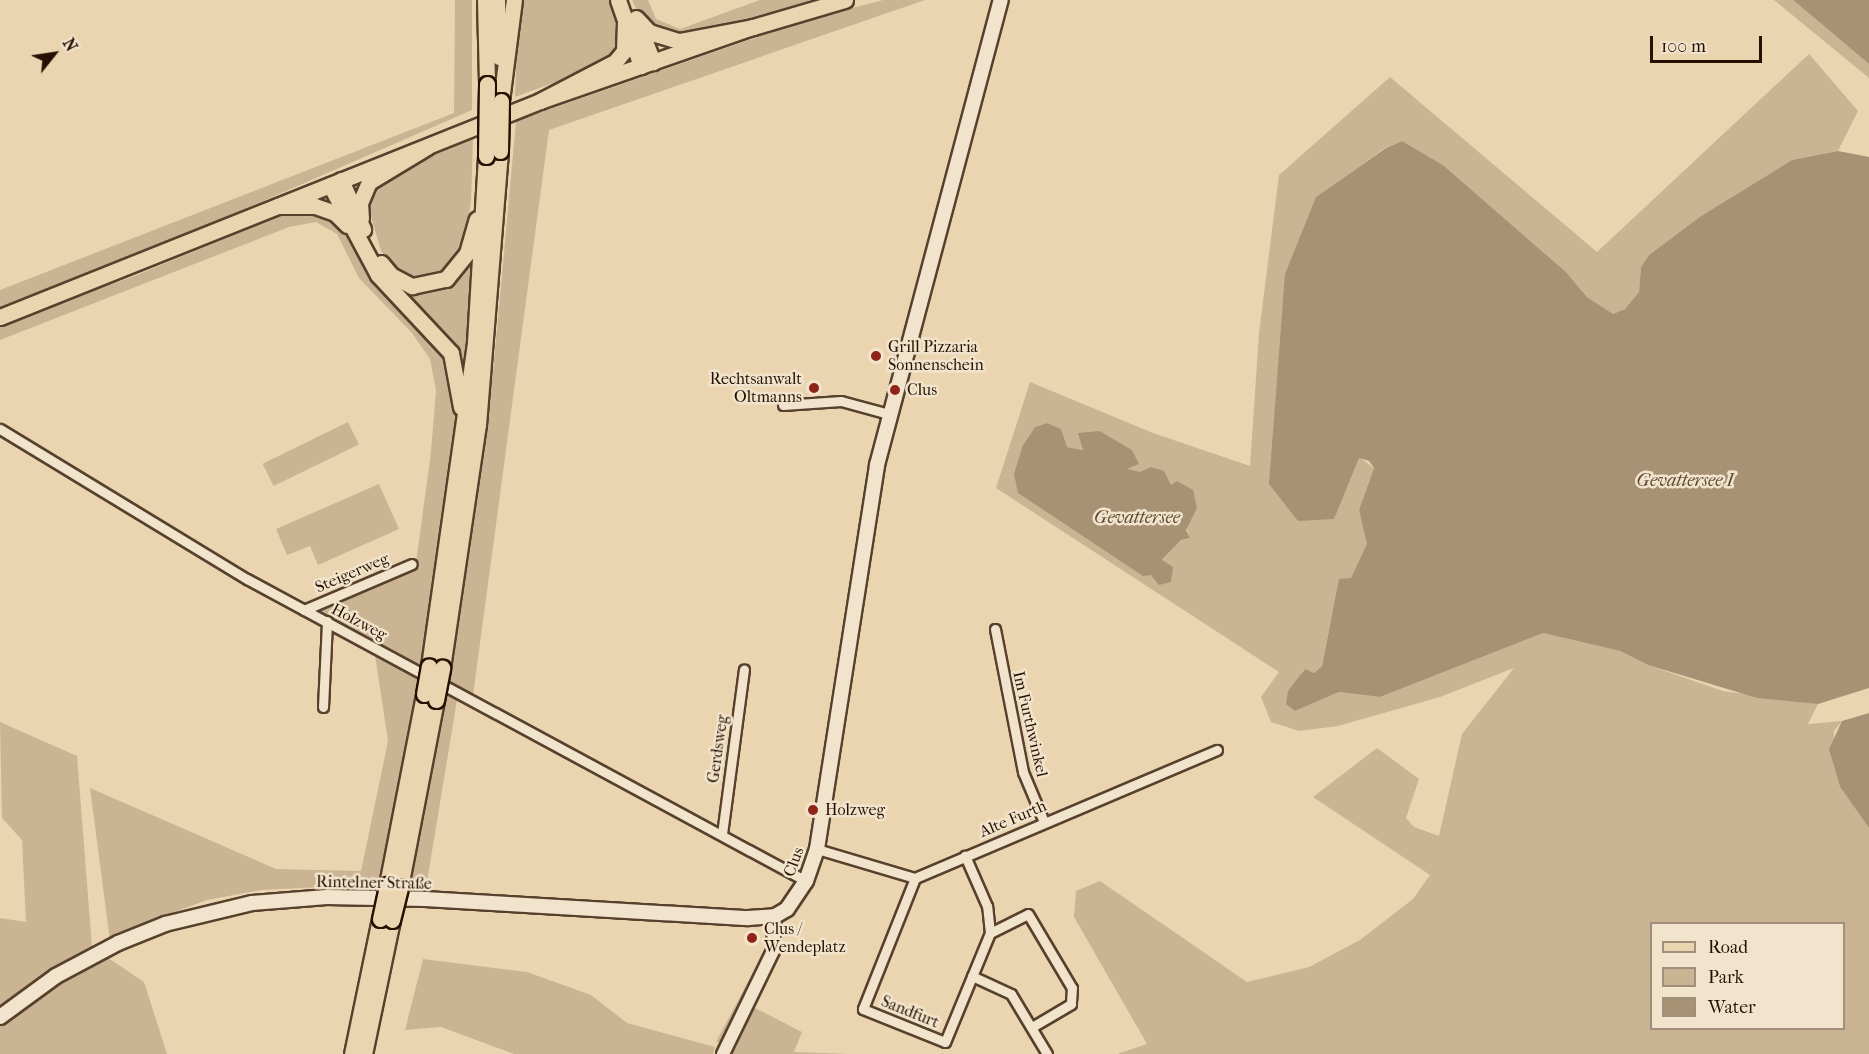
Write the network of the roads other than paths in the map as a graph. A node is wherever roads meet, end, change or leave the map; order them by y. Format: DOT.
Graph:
graph roads {
  1 [pos="485,0"];
  2 [pos="497,0"];
  3 [pos="514,0"];
  4 [pos="618,0"];
  5 [pos="627,0"];
  6 [pos="845,0"];
  7 [pos="1001,0"];
  8 [pos="630,18"];
  9 [pos="753,27"];
  10 [pos="647,64"];
  11 [pos="497,80"];
  12 [pos="540,101"];
  13 [pos="427,147"];
  14 [pos="493,153"];
  15 [pos="336,183"];
  16 [pos="484,189"];
  17 [pos="278,206"];
  18 [pos="362,237"];
  19 [pos="0,317"];
  20 [pos="783,405"];
  21 [pos="889,414"];
  22 [pos="0,429"];
  23 [pos="464,437"];
  24 [pos="412,564"];
  25 [pos="304,610"];
  26 [pos="327,621"];
  27 [pos="995,629"];
  28 [pos="436,667"];
  29 [pos="744,669"];
  30 [pos="323,707"];
  31 [pos="1216,750"];
  32 [pos="1044,822"];
  33 [pos="722,834"];
  34 [pos="817,849"];
  35 [pos="965,856"];
  36 [pos="915,878"];
  37 [pos="806,881"];
  38 [pos="775,916"];
  39 [pos="386,920"];
  40 [pos="990,933"];
  41 [pos="972,976"];
  42 [pos="0,1017"];
  43 [pos="1032,1027"];
  44 [pos="724,1052"];
  45 [pos="352,1054"];
  46 [pos="364,1054"];
  47 [pos="1047,1054"];
  1 -- 11 [label="main road"];
  2 -- 11 [label="main road"];
  3 -- 11 [label="main road"];
  4 -- 8 [label="main road"];
  5 -- 8 [label="main road"];
  6 -- 9 [label="main road"];
  7 -- 21 [label="main road, Clus"];
  8 -- 9 [label="main road"];
  8 -- 10 [label="main road"];
  8 -- 12 [label="main road"];
  9 -- 10 [label="main road"];
  10 -- 12 [label="main road"];
  11 -- 14 [label="main road, bridge"];
  11 -- 14 [label="main road, bridge"];
  12 -- 13 [label="main road"];
  13 -- 15 [label="main road"];
  13 -- 18 [label="main road"];
  14 -- 16 [label="main road"];
  14 -- 28 [label="main road"];
  15 -- 17 [label="main road"];
  15 -- 18 [label="main road"];
  16 -- 18 [label="main road"];
  16 -- 23 [label="main road"];
  17 -- 18 [label="main road"];
  17 -- 19 [label="main road"];
  18 -- 23 [label="main road"];
  20 -- 21 [label="street"];
  21 -- 34 [label="main road, Clus"];
  22 -- 25 [label="street, Holzweg"];
  23 -- 28 [label="main road"];
  24 -- 25 [label="street, Steigerweg"];
  25 -- 26 [label="street, Holzweg"];
  26 -- 30 [label="street"];
  26 -- 33 [label="street, Holzweg"];
  27 -- 32 [label="street, Im Furthwinkel"];
  28 -- 39 [label="main road, bridge"];
  29 -- 33 [label="street, Gerdsweg"];
  31 -- 32 [label="street, Alte Furth"];
  32 -- 35 [label="street, Alte Furth"];
  33 -- 37 [label="street, Holzweg"];
  34 -- 36 [label="street"];
  34 -- 37 [label="main road, Clus"];
  35 -- 36 [label="street, Alte Furth"];
  35 -- 40 [label="street"];
  36 -- 41 [label="street, Sandfurt"];
  37 -- 38 [label="main road, Clus"];
  38 -- 42 [label="main road, Rintelner Straße"];
  38 -- 44 [label="street"];
  39 -- 45 [label="main road"];
  39 -- 46 [label="main road"];
  40 -- 41 [label="street, Sandfurt"];
  40 -- 43 [label="street"];
  41 -- 43 [label="street"];
  43 -- 47 [label="street"];
}
